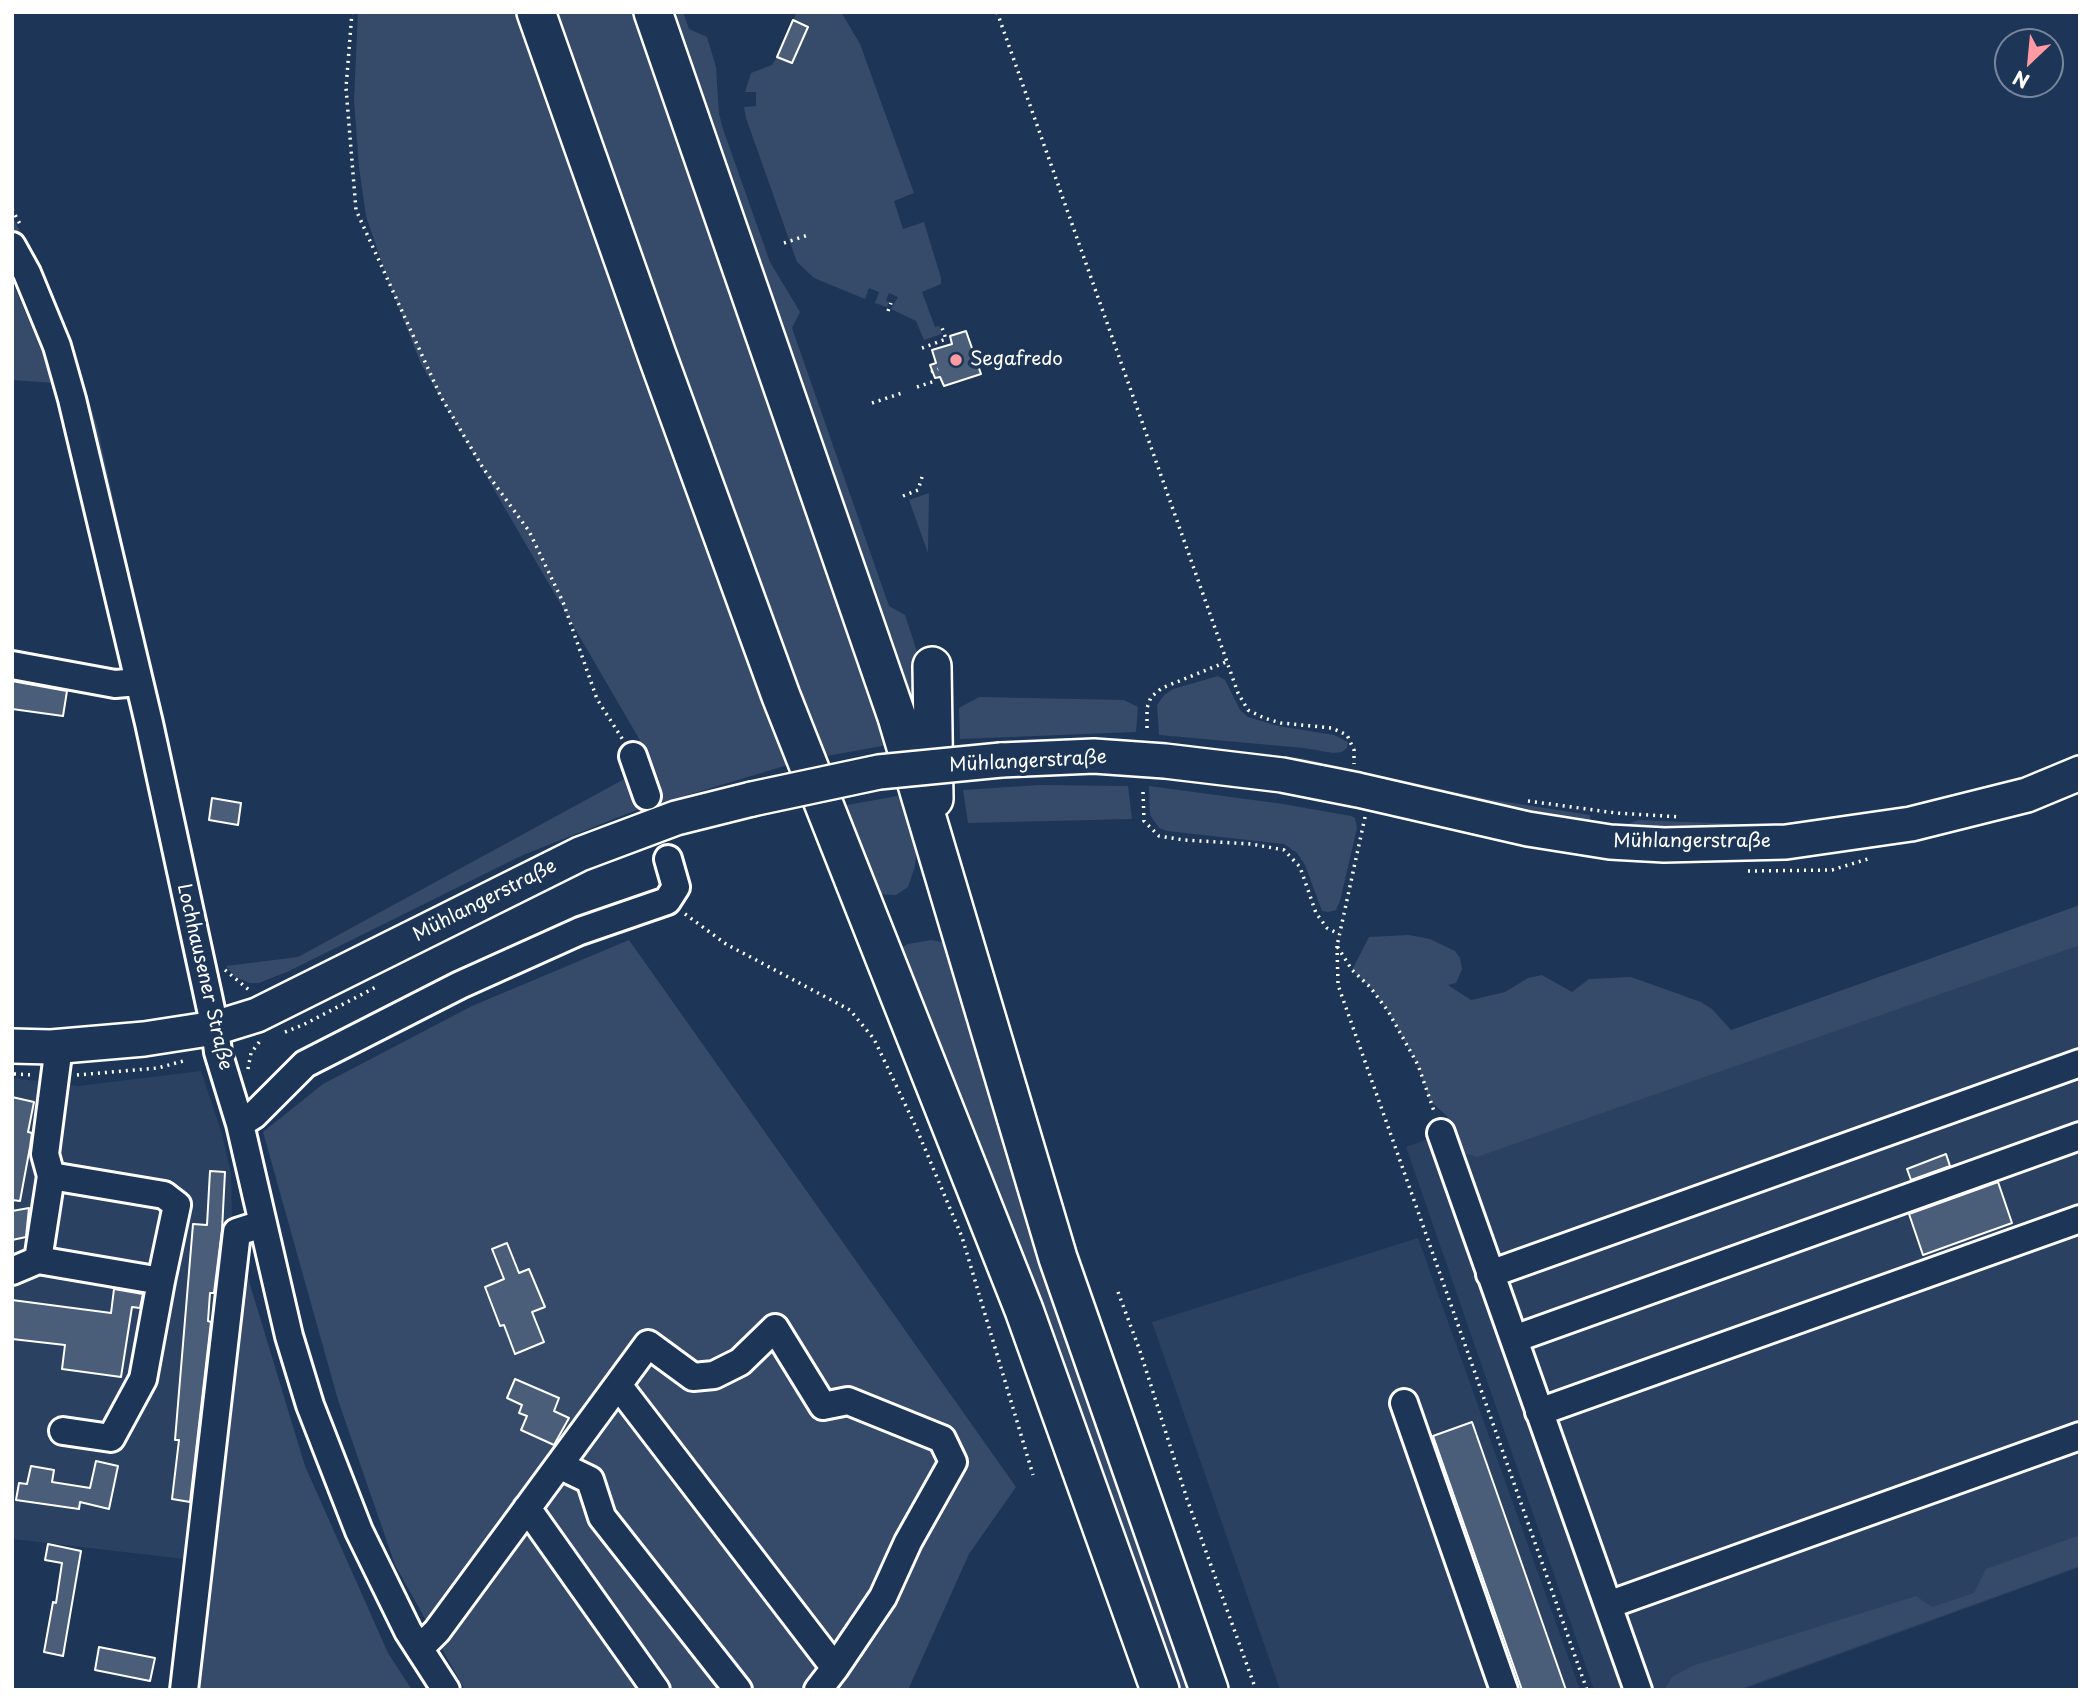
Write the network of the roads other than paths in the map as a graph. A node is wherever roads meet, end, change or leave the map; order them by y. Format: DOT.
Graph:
graph roads {
  1 [pos="536,12"];
  2 [pos="653,12"];
  3 [pos="12,246"];
  4 [pos="12,665"];
  5 [pos="932,666"];
  6 [pos="139,682"];
  7 [pos="633,756"];
  8 [pos="2080,773"];
  9 [pos="647,796"];
  10 [pos="935,842"];
  11 [pos="668,859"];
  12 [pos="215,1028"];
  13 [pos="12,1046"];
  14 [pos="59,1046"];
  15 [pos="2080,1063"];
  16 [pos="247,1120"];
  17 [pos="1441,1133"];
  18 [pos="2080,1136"];
  19 [pos="51,1176"];
  20 [pos="2080,1219"];
  21 [pos="262,1224"];
  22 [pos="38,1260"];
  23 [pos="12,1271"];
  24 [pos="1490,1274"];
  25 [pos="161,1281"];
  26 [pos="1514,1339"];
  27 [pos="618,1385"];
  28 [pos="1404,1403"];
  29 [pos="1539,1412"];
  30 [pos="63,1431"];
  31 [pos="2080,1436"];
  32 [pos="559,1465"];
  33 [pos="527,1508"];
  34 [pos="1608,1605"];
  35 [pos="420,1648"];
  36 [pos="835,1668"];
  37 [pos="184,1690"];
  38 [pos="446,1690"];
  39 [pos="656,1690"];
  40 [pos="738,1690"];
  41 [pos="818,1690"];
  42 [pos="1160,1690"];
  43 [pos="1209,1690"];
  44 [pos="1504,1690"];
  45 [pos="1638,1690"];
  1 -- 42 [label="highway"];
  2 -- 10 [label="highway"];
  3 -- 6 [label="street, Lochhausener Straße"];
  4 -- 6 [label="street"];
  5 -- 10 [label="highway"];
  6 -- 12 [label="street, Lochhausener Straße"];
  7 -- 9 [label="street"];
  8 -- 12 [label="main road, Mühlangerstraße, bridge"];
  10 -- 43 [label="highway"];
  11 -- 16 [label="street"];
  12 -- 14 [label="main road, Mühlangerstraße"];
  12 -- 16 [label="street, Lochhausener Straße"];
  13 -- 14 [label="main road, Mühlangerstraße"];
  14 -- 19 [label="street"];
  15 -- 24 [label="street"];
  16 -- 21 [label="street, Lochhausener Straße"];
  17 -- 24 [label="street"];
  18 -- 26 [label="street"];
  19 -- 22 [label="street"];
  19 -- 25 [label="street"];
  20 -- 29 [label="street"];
  21 -- 35 [label="street, Lochhausener Straße"];
  21 -- 37 [label="street"];
  22 -- 23 [label="street"];
  22 -- 25 [label="street"];
  24 -- 26 [label="street"];
  25 -- 30 [label="street"];
  26 -- 29 [label="street"];
  27 -- 32 [label="street"];
  27 -- 36 [label="street"];
  27 -- 36 [label="street"];
  28 -- 44 [label="street"];
  29 -- 34 [label="street"];
  31 -- 34 [label="street"];
  32 -- 33 [label="street"];
  32 -- 40 [label="street"];
  33 -- 35 [label="street"];
  33 -- 39 [label="street"];
  34 -- 45 [label="street"];
  35 -- 38 [label="street, Lochhausener Straße"];
  36 -- 41 [label="street"];
}
